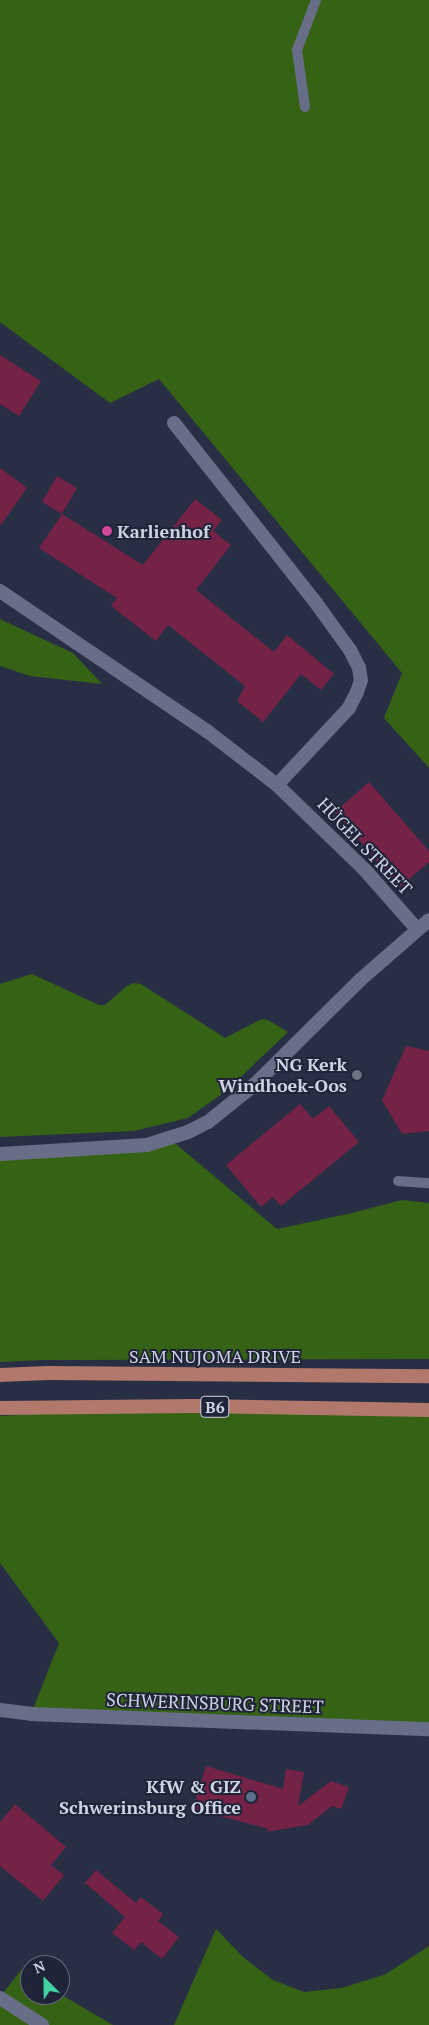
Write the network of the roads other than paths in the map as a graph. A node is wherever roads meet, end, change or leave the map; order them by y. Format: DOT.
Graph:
graph roads {
  1 [pos="316,0"];
  2 [pos="305,106"];
  3 [pos="174,423"];
  4 [pos="0,591"];
  5 [pos="278,785"];
  6 [pos="429,920"];
  7 [pos="417,929"];
  8 [pos="0,1154"];
  9 [pos="398,1181"];
  10 [pos="429,1183"];
  11 [pos="0,1375"];
  12 [pos="429,1376"];
  13 [pos="0,1408"];
  14 [pos="429,1410"];
  15 [pos="0,1710"];
  16 [pos="429,1729"];
  17 [pos="0,1998"];
  18 [pos="42,2025"];
  1 -- 2 [label="lane"];
  3 -- 5 [label="street"];
  4 -- 5 [label="street, HÜGEL STREET"];
  5 -- 7 [label="street, HÜGEL STREET"];
  6 -- 7 [label="street"];
  7 -- 8 [label="street"];
  9 -- 10 [label="lane"];
  11 -- 12 [label="highway, SAM NUJOMA DRIVE / B6"];
  13 -- 14 [label="highway, B6"];
  15 -- 16 [label="street, SCHWERINSBURG STREET"];
  17 -- 18 [label="street"];
}
